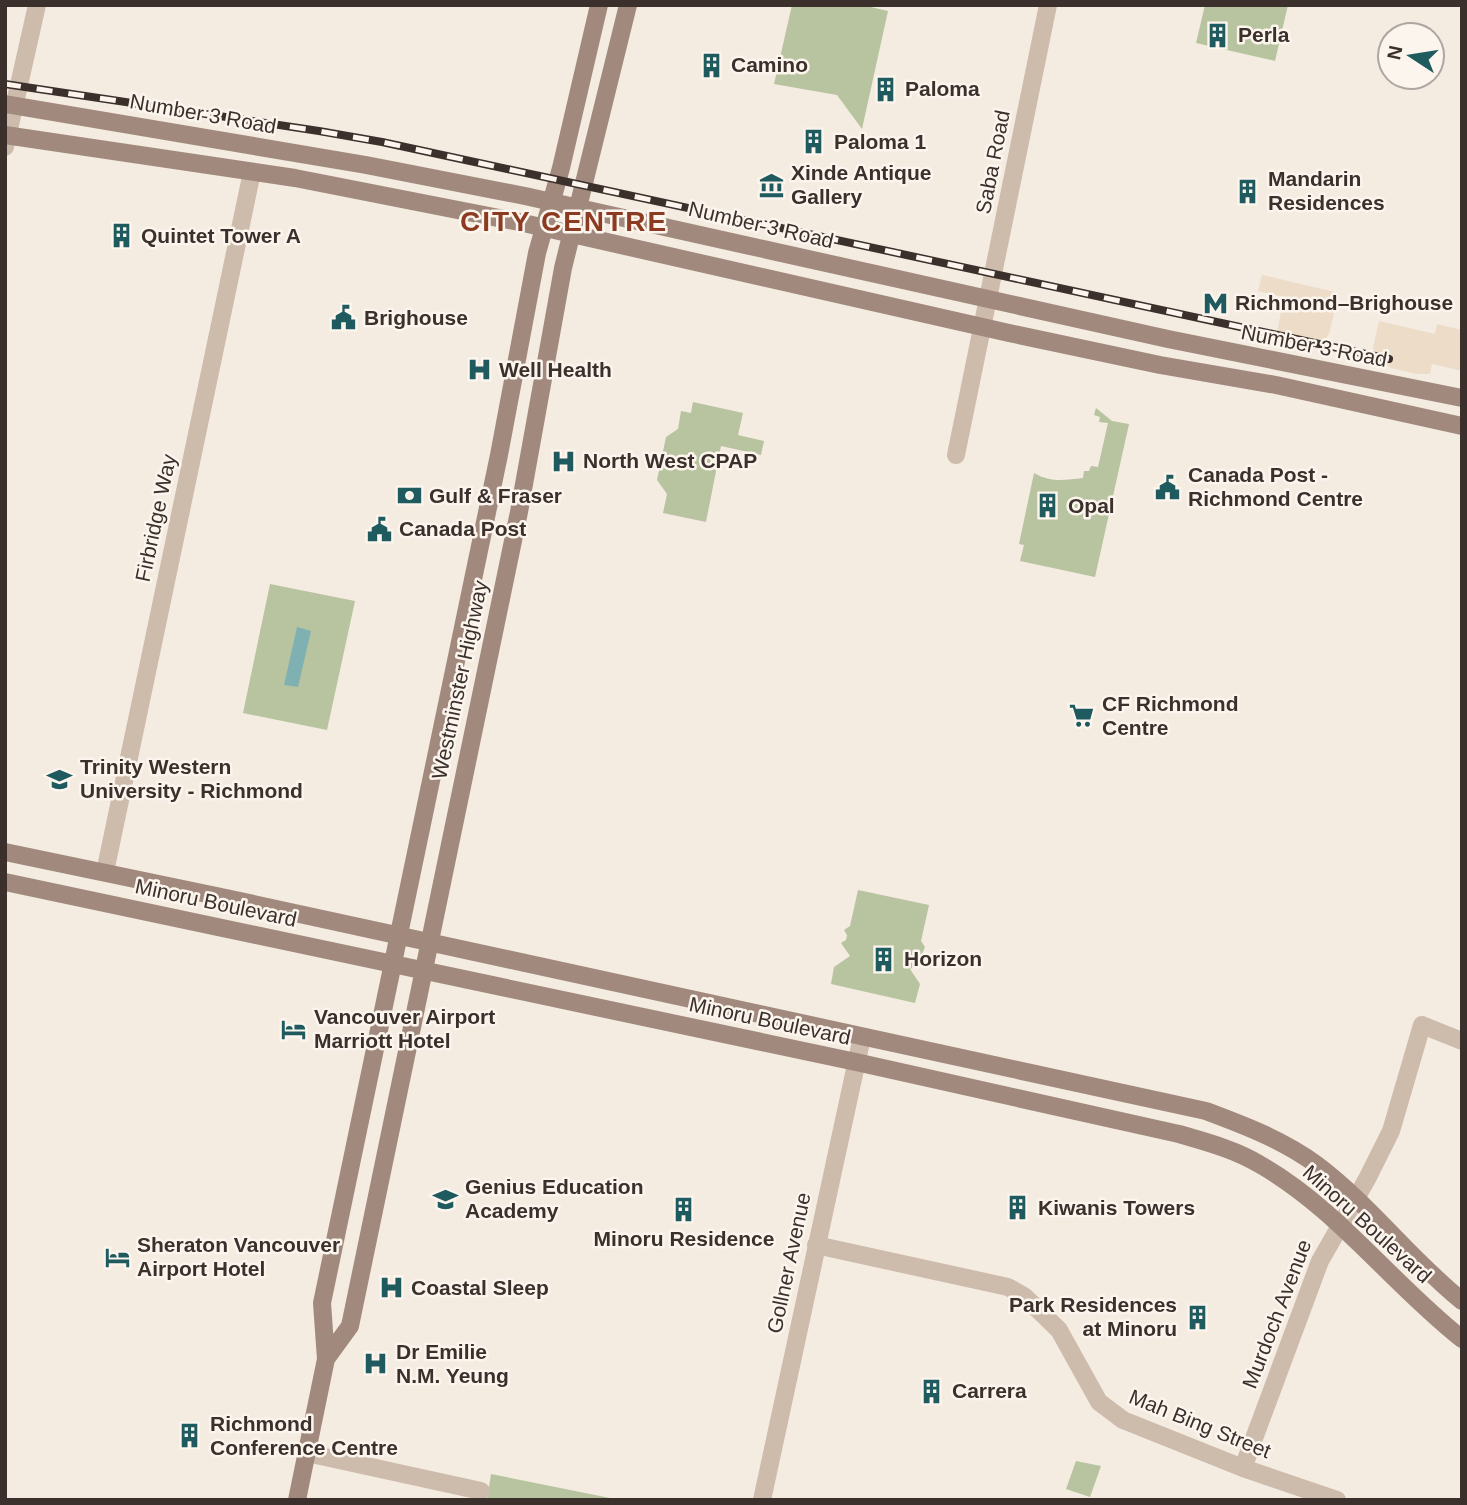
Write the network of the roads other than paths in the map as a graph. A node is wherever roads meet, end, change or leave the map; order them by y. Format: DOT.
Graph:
graph roads {
  1 [pos="37,5"];
  2 [pos="599,5"];
  3 [pos="628,5"];
  4 [pos="1048,5"];
  5 [pos="10,105"];
  6 [pos="6,139"];
  7 [pos="251,172"];
  8 [pos="551,202"];
  9 [pos="580,208"];
  10 [pos="543,228"];
  11 [pos="571,234"];
  12 [pos="989,299"];
  13 [pos="982,327"];
  14 [pos="1462,398"];
  15 [pos="1462,426"];
  16 [pos="956,455"];
  17 [pos="5,852"];
  18 [pos="105,872"];
  19 [pos="5,882"];
  20 [pos="398,936"];
  21 [pos="429,943"];
  22 [pos="392,965"];
  23 [pos="422,972"];
  24 [pos="862,1037"];
  25 [pos="1462,1041"];
  26 [pos="856,1062"];
  27 [pos="1356,1199"];
  28 [pos="1339,1226"];
  29 [pos="816,1245"];
  30 [pos="1462,1301"];
  31 [pos="1462,1339"];
  32 [pos="326,1359"];
  33 [pos="307,1453"];
  34 [pos="1242,1468"];
  35 [pos="481,1491"];
  36 [pos="297,1500"];
  37 [pos="762,1500"];
  38 [pos="1337,1500"];
  1 -- 5 [label="street"];
  2 -- 8 [label="main road, Westminster Highway"];
  3 -- 9 [label="main road, Westminster Highway"];
  4 -- 12 [label="street, Saba Road"];
  5 -- 6 [label="street"];
  5 -- 8 [label="main road, Number 3 Road"];
  6 -- 7 [label="main road"];
  7 -- 10 [label="main road"];
  7 -- 18 [label="street, Firbridge Way"];
  8 -- 9 [label="main road, Number 3 Road"];
  8 -- 10 [label="main road, Westminster Highway"];
  9 -- 11 [label="main road, Westminster Highway"];
  9 -- 12 [label="main road, Number 3 Road"];
  10 -- 11 [label="main road"];
  10 -- 20 [label="main road, Westminster Highway"];
  11 -- 13 [label="main road"];
  11 -- 21 [label="main road, Westminster Highway"];
  12 -- 13 [label="street, Saba Road"];
  12 -- 14 [label="main road, Number 3 Road"];
  13 -- 15 [label="main road"];
  13 -- 16 [label="street, Saba Road"];
  17 -- 18 [label="main road, Minoru Boulevard"];
  18 -- 20 [label="main road, Minoru Boulevard"];
  19 -- 22 [label="main road, Minoru Boulevard"];
  20 -- 21 [label="main road, Minoru Boulevard"];
  20 -- 22 [label="main road, Westminster Highway"];
  21 -- 23 [label="main road, Westminster Highway"];
  21 -- 24 [label="main road, Minoru Boulevard"];
  22 -- 23 [label="main road, Minoru Boulevard"];
  22 -- 32 [label="main road, Westminster Highway"];
  23 -- 26 [label="main road, Minoru Boulevard"];
  23 -- 32 [label="main road, Westminster Highway"];
  24 -- 26 [label="street, Gollner Avenue"];
  24 -- 27 [label="main road, Minoru Boulevard"];
  25 -- 27 [label="street, Murdoch Avenue"];
  26 -- 28 [label="main road, Minoru Boulevard"];
  26 -- 29 [label="street, Gollner Avenue"];
  27 -- 28 [label="street, Murdoch Avenue"];
  27 -- 30 [label="main road, Minoru Boulevard"];
  28 -- 31 [label="main road, Minoru Boulevard"];
  28 -- 34 [label="street, Murdoch Avenue"];
  29 -- 34 [label="street, Mah Bing Street"];
  29 -- 37 [label="street, Gollner Avenue"];
  32 -- 33 [label="main road, Westminster Highway"];
  33 -- 35 [label="street"];
  33 -- 36 [label="main road, Westminster Highway"];
  34 -- 38 [label="street, Mah Bing Street"];
}
